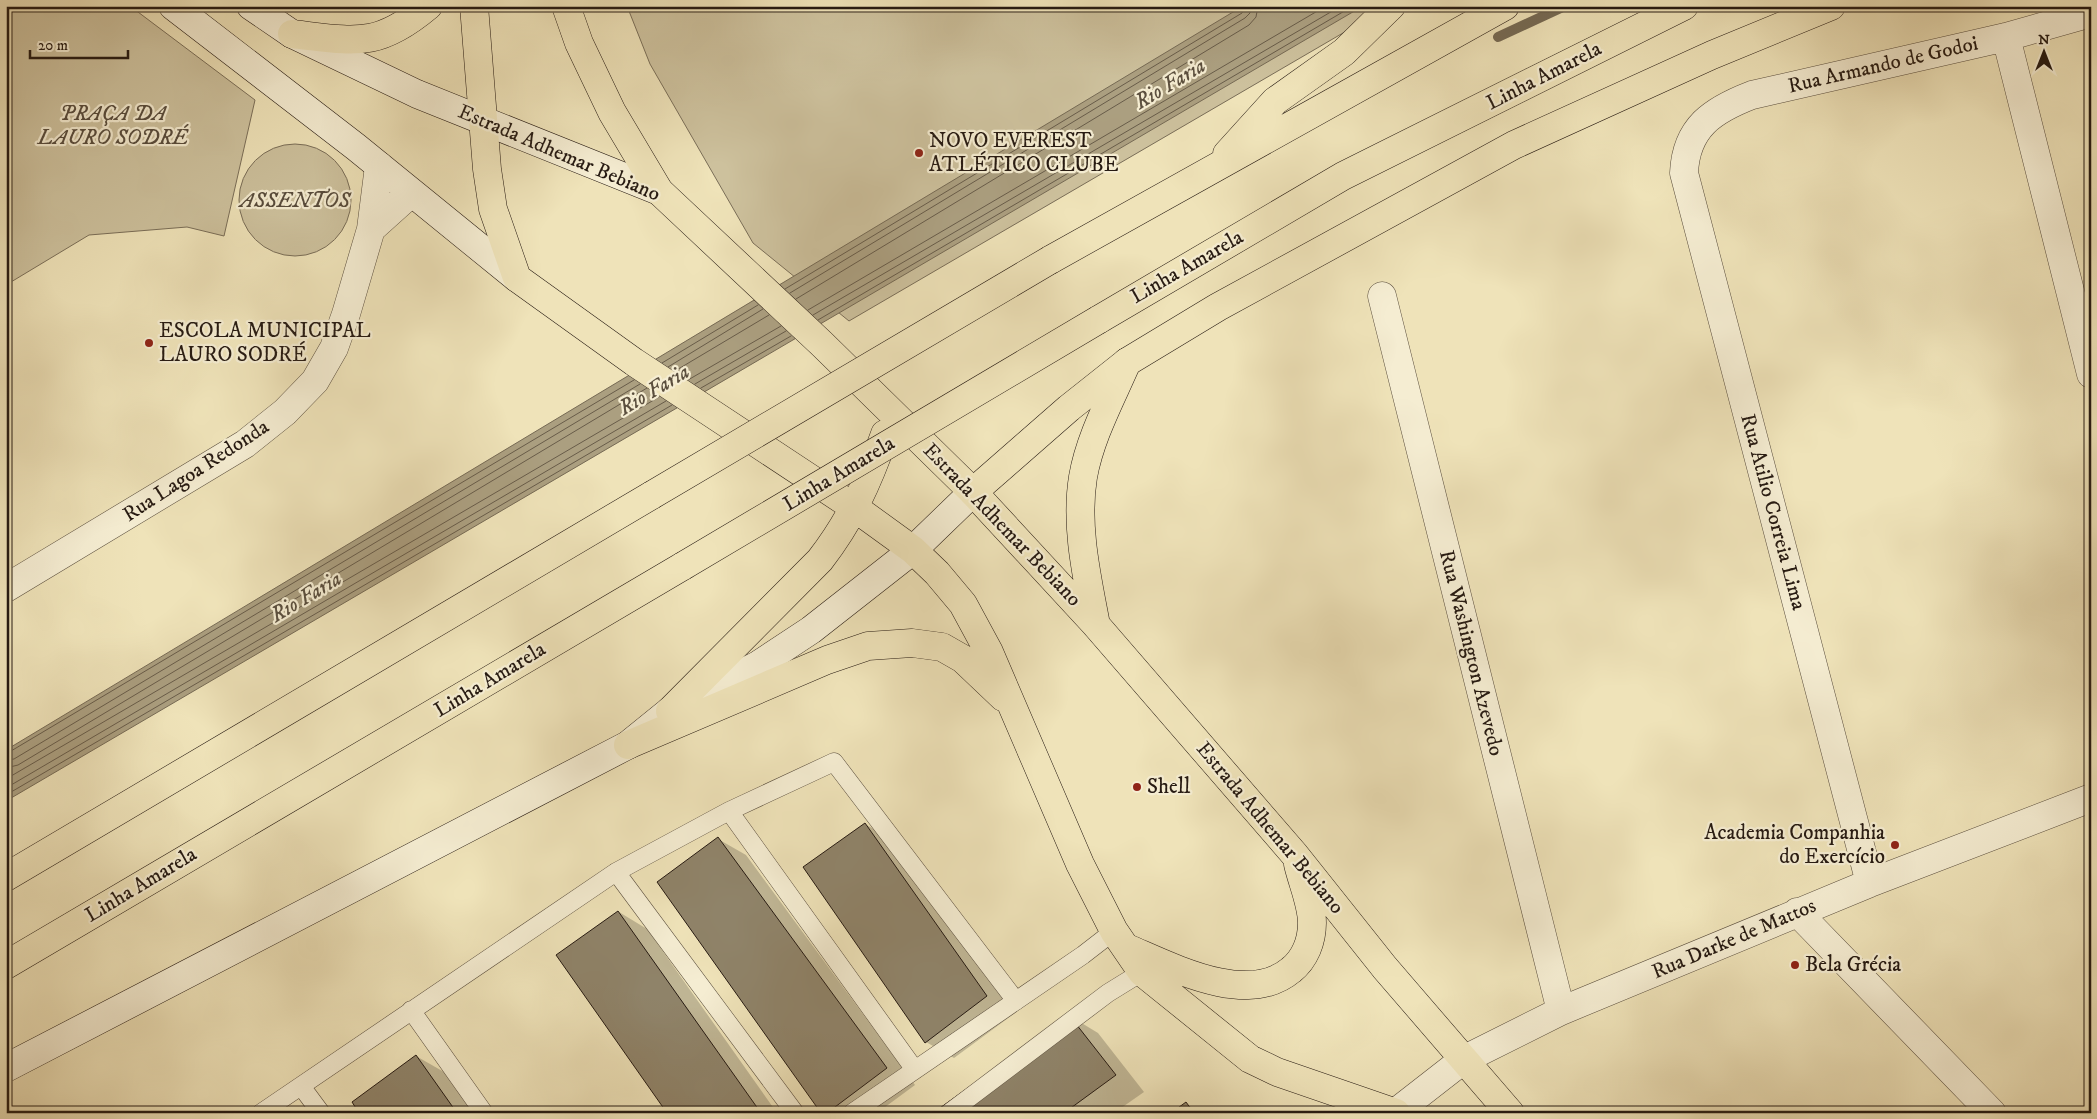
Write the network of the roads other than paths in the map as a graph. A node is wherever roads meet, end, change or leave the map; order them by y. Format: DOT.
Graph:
graph roads {
  1 [pos="173,6"];
  2 [pos="251,6"];
  3 [pos="428,6"];
  4 [pos="474,6"];
  5 [pos="566,6"];
  6 [pos="1391,6"];
  7 [pos="1505,6"];
  8 [pos="1684,6"];
  9 [pos="1831,6"];
  10 [pos="2091,13"];
  11 [pos="292,34"];
  12 [pos="2006,37"];
  13 [pos="484,119"];
  14 [pos="1690,141"];
  15 [pos="378,166"];
  16 [pos="1210,172"];
  17 [pos="659,191"];
  18 [pos="411,193"];
  19 [pos="371,229"];
  20 [pos="517,278"];
  21 [pos="1382,296"];
  22 [pos="1127,362"];
  23 [pos="2091,374"];
  24 [pos="892,412"];
  25 [pos="973,492"];
  26 [pos="855,508"];
  27 [pos="913,550"];
  28 [pos="6,588"];
  29 [pos="1096,625"];
  30 [pos="1012,706"];
  31 [pos="670,711"];
  32 [pos="628,745"];
  33 [pos="2091,798"];
  34 [pos="729,811"];
  35 [pos="1296,855"];
  36 [pos="616,872"];
  37 [pos="6,876"];
  38 [pos="1870,883"];
  39 [pos="1797,912"];
  40 [pos="1120,939"];
  41 [pos="6,965"];
  42 [pos="1142,972"];
  43 [pos="1016,1001"];
  44 [pos="411,1010"];
  45 [pos="1561,1011"];
  46 [pos="1463,1060"];
  47 [pos="6,1068"];
  48 [pos="915,1070"];
  49 [pos="301,1086"];
  50 [pos="261,1113"];
  51 [pos="321,1113"];
  52 [pos="484,1113"];
  53 [pos="795,1113"];
  54 [pos="852,1113"];
  55 [pos="949,1113"];
  56 [pos="1395,1113"];
  57 [pos="1510,1113"];
  58 [pos="1992,1113"];
  1 -- 15 [label="street"];
  2 -- 11 [label="street, Estrada Adhemar Bebiano"];
  3 -- 11 [label="main road"];
  4 -- 13 [label="main road"];
  5 -- 17 [label="main road"];
  6 -- 16 [label="main road"];
  7 -- 16 [label="main road"];
  8 -- 41 [label="main road, Linha Amarela, bridge"];
  9 -- 22 [label="main road"];
  10 -- 12 [label="street, Rua Armando de Godoi"];
  11 -- 13 [label="street, Estrada Adhemar Bebiano"];
  12 -- 14 [label="street, Rua Armando de Godoi"];
  12 -- 23 [label="street"];
  13 -- 17 [label="street, Estrada Adhemar Bebiano"];
  13 -- 20 [label="main road"];
  14 -- 38 [label="street, Rua Atilio Correia Lima"];
  15 -- 18 [label="street"];
  15 -- 19 [label="street, Rua Lagoa Redonda"];
  16 -- 37 [label="main road, bridge"];
  17 -- 24 [label="main road, Estrada Adhemar Bebiano"];
  18 -- 19 [label="street"];
  18 -- 20 [label="street"];
  19 -- 28 [label="street, Rua Lagoa Redonda"];
  20 -- 26 [label="main road"];
  21 -- 45 [label="street, Rua Washington Azevedo"];
  22 -- 25 [label="main road"];
  22 -- 29 [label="main road"];
  24 -- 25 [label="main road, Estrada Adhemar Bebiano"];
  24 -- 26 [label="main road"];
  25 -- 27 [label="street"];
  25 -- 29 [label="main road, Estrada Adhemar Bebiano"];
  26 -- 27 [label="main road"];
  26 -- 31 [label="main road"];
  27 -- 30 [label="main road"];
  27 -- 31 [label="street"];
  29 -- 35 [label="main road, Estrada Adhemar Bebiano"];
  30 -- 32 [label="main road"];
  30 -- 40 [label="main road"];
  31 -- 32 [label="street"];
  32 -- 47 [label="street"];
  33 -- 38 [label="street, Rua Darke de Mattos"];
  34 -- 36 [label="lane"];
  34 -- 43 [label="lane"];
  34 -- 48 [label="lane"];
  35 -- 40 [label="main road"];
  35 -- 46 [label="main road, Estrada Adhemar Bebiano"];
  36 -- 44 [label="lane"];
  36 -- 53 [label="lane"];
  38 -- 39 [label="street, Rua Darke de Mattos"];
  39 -- 45 [label="street, Rua Darke de Mattos"];
  39 -- 58 [label="street"];
  40 -- 42 [label="main road"];
  40 -- 43 [label="lane"];
  42 -- 55 [label="lane"];
  42 -- 56 [label="main road"];
  43 -- 48 [label="lane"];
  44 -- 49 [label="lane"];
  44 -- 52 [label="lane"];
  45 -- 46 [label="street, Rua Darke de Mattos"];
  46 -- 56 [label="street, Rua Darke de Mattos"];
  46 -- 57 [label="main road, Estrada Adhemar Bebiano"];
  48 -- 54 [label="lane"];
  49 -- 50 [label="lane"];
  49 -- 51 [label="lane"];
}
